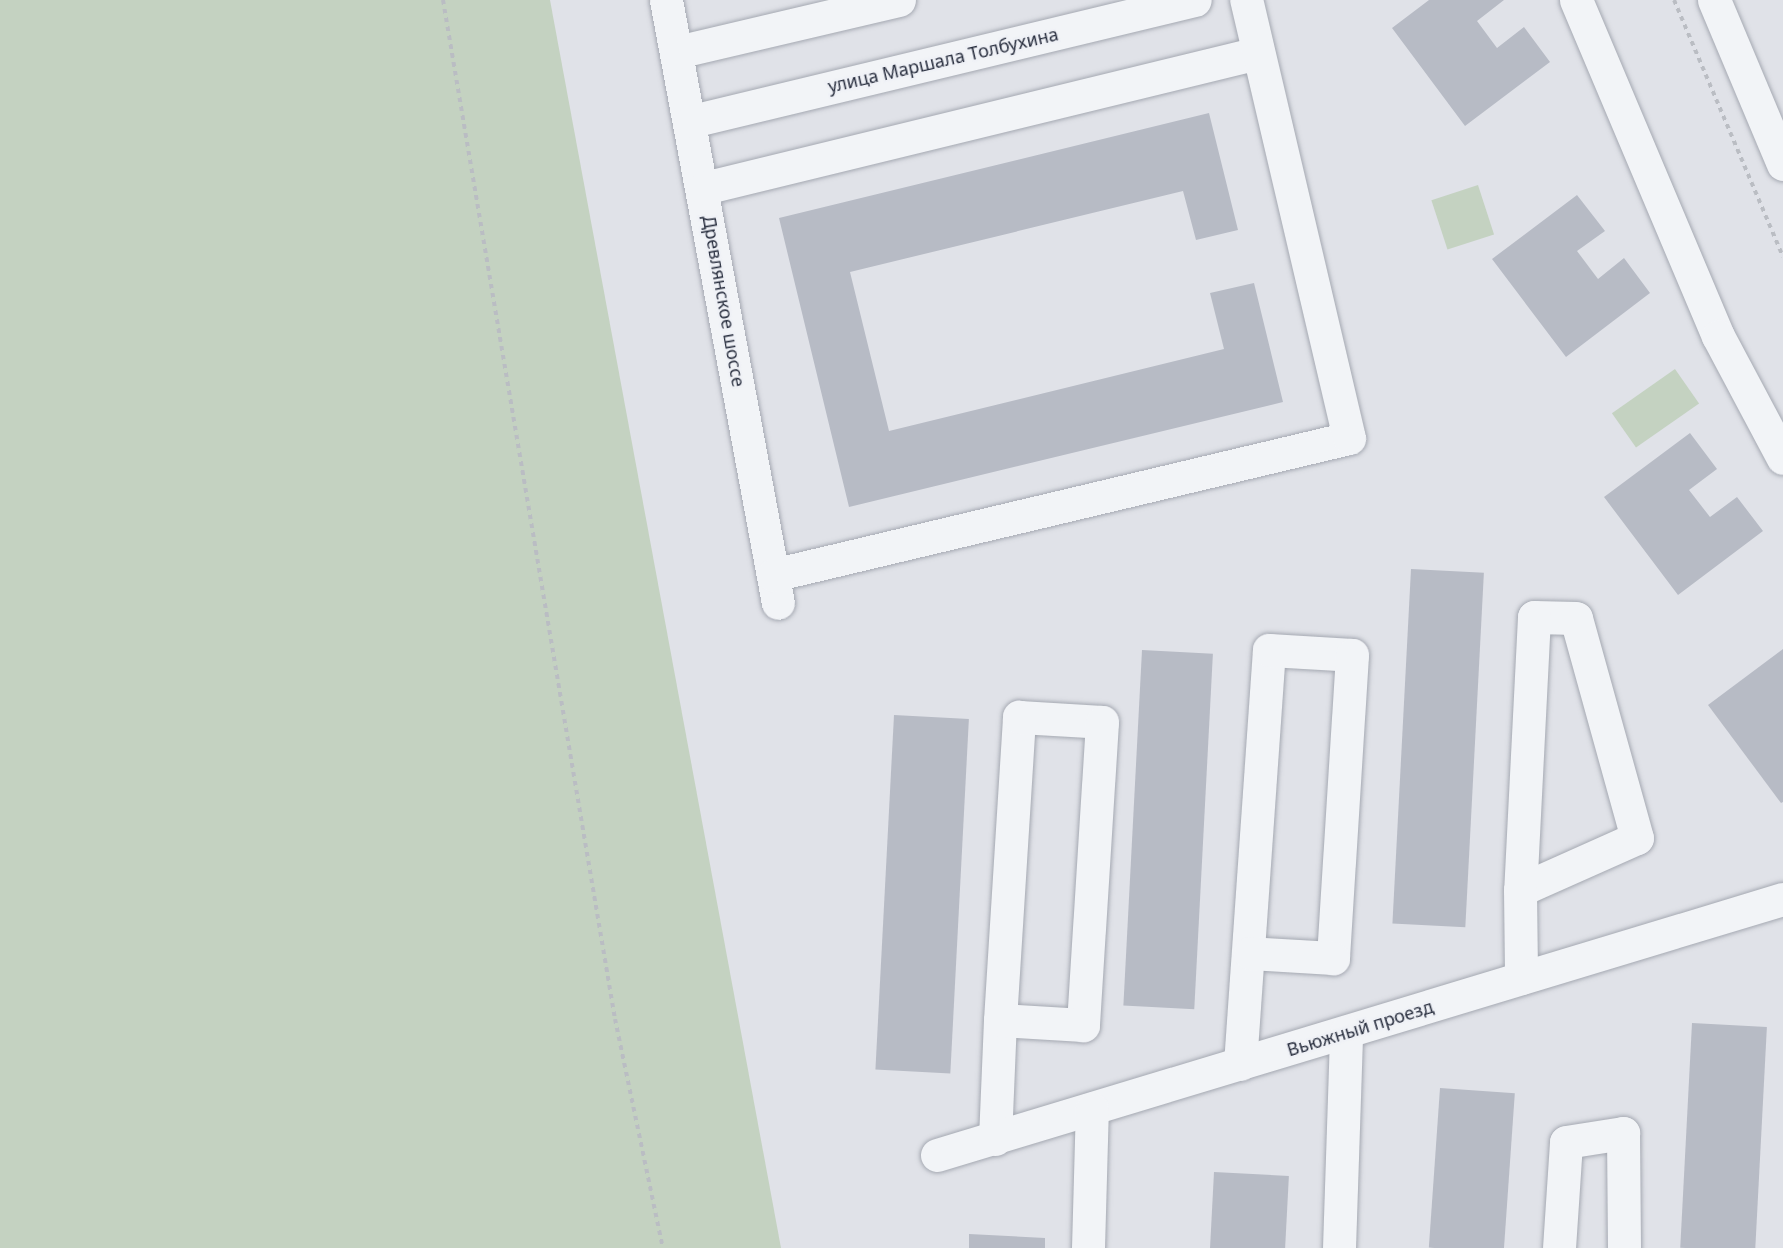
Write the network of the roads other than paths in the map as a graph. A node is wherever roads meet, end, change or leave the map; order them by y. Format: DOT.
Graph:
graph roads {
  1 [pos="666,0"];
  2 [pos="899,0"];
  3 [pos="1195,0"];
  4 [pos="1246,0"];
  5 [pos="1576,0"];
  6 [pos="1714,0"];
  7 [pos="677,52"];
  8 [pos="1258,53"];
  9 [pos="692,120"];
  10 [pos="1783,164"];
  11 [pos="704,188"];
  12 [pos="1783,458"];
  13 [pos="1520,890"];
  14 [pos="1783,898"];
  15 [pos="1251,953"];
  16 [pos="1521,978"];
  17 [pos="1000,1020"];
  18 [pos="1346,1032"];
  19 [pos="1240,1064"];
  20 [pos="1092,1109"];
  21 [pos="994,1139"];
  22 [pos="937,1155"];
  23 [pos="1088,1248"];
  24 [pos="1339,1248"];
  25 [pos="1559,1248"];
  26 [pos="1624,1248"];
  1 -- 7 [label="street, Древлянское шоссе"];
  2 -- 7 [label="street"];
  3 -- 9 [label="street, улица Маршала Толбухина"];
  4 -- 8 [label="street"];
  5 -- 12 [label="street"];
  6 -- 10 [label="street"];
  7 -- 9 [label="street, Древлянское шоссе"];
  8 -- 11 [label="street"];
  8 -- 11 [label="street, Древлянское шоссе"];
  9 -- 11 [label="street, Древлянское шоссе"];
  13 -- 13 [label="street"];
  13 -- 16 [label="street"];
  14 -- 16 [label="street, Вьюжный проезд"];
  15 -- 15 [label="street"];
  15 -- 19 [label="street"];
  16 -- 18 [label="street, Вьюжный проезд"];
  17 -- 17 [label="street"];
  17 -- 21 [label="street"];
  18 -- 19 [label="street, Вьюжный проезд"];
  18 -- 24 [label="street"];
  19 -- 20 [label="street, Вьюжный проезд"];
  20 -- 21 [label="street, Вьюжный проезд"];
  20 -- 23 [label="street"];
  21 -- 22 [label="street, Вьюжный проезд"];
  25 -- 26 [label="street"];
}
